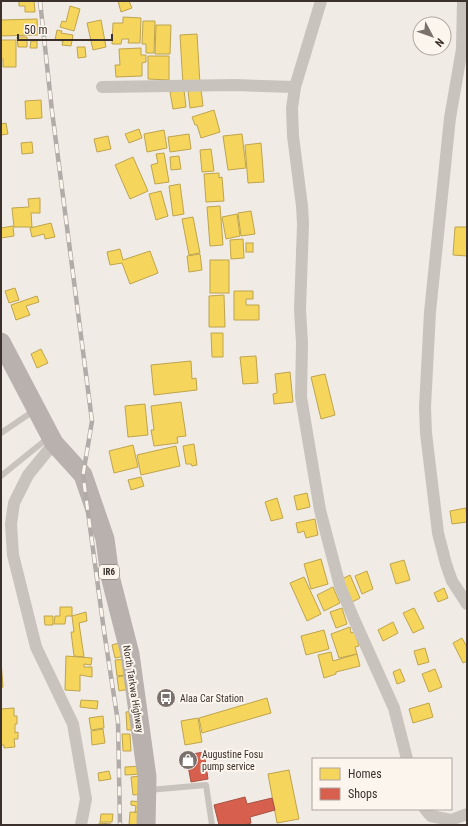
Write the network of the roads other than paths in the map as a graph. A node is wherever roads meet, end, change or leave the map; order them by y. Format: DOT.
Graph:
graph roads {
  1 [pos="321,1"];
  2 [pos="463,1"];
  3 [pos="102,87"];
  4 [pos="295,87"];
  5 [pos="1,342"];
  6 [pos="36,410"];
  7 [pos="1,433"];
  8 [pos="52,439"];
  9 [pos="1,476"];
  10 [pos="467,604"];
  11 [pos="407,758"];
  12 [pos="147,790"];
  13 [pos="426,810"];
  14 [pos="467,814"];
  15 [pos="81,825"];
  16 [pos="146,825"];
  17 [pos="212,825"];
  1 -- 4 [label="street"];
  2 -- 10 [label="street"];
  3 -- 4 [label="street"];
  4 -- 11 [label="street"];
  5 -- 6 [label="main road, North Tarkwa Highway / IR6"];
  6 -- 7 [label="lane"];
  6 -- 8 [label="main road, North Tarkwa Highway / IR6"];
  8 -- 9 [label="lane"];
  8 -- 12 [label="main road, North Tarkwa Highway / IR6"];
  8 -- 15 [label="street"];
  12 -- 16 [label="main road, North Tarkwa Highway / IR6"];
  12 -- 17 [label="lane"];
  13 -- 14 [label="street"];
}
